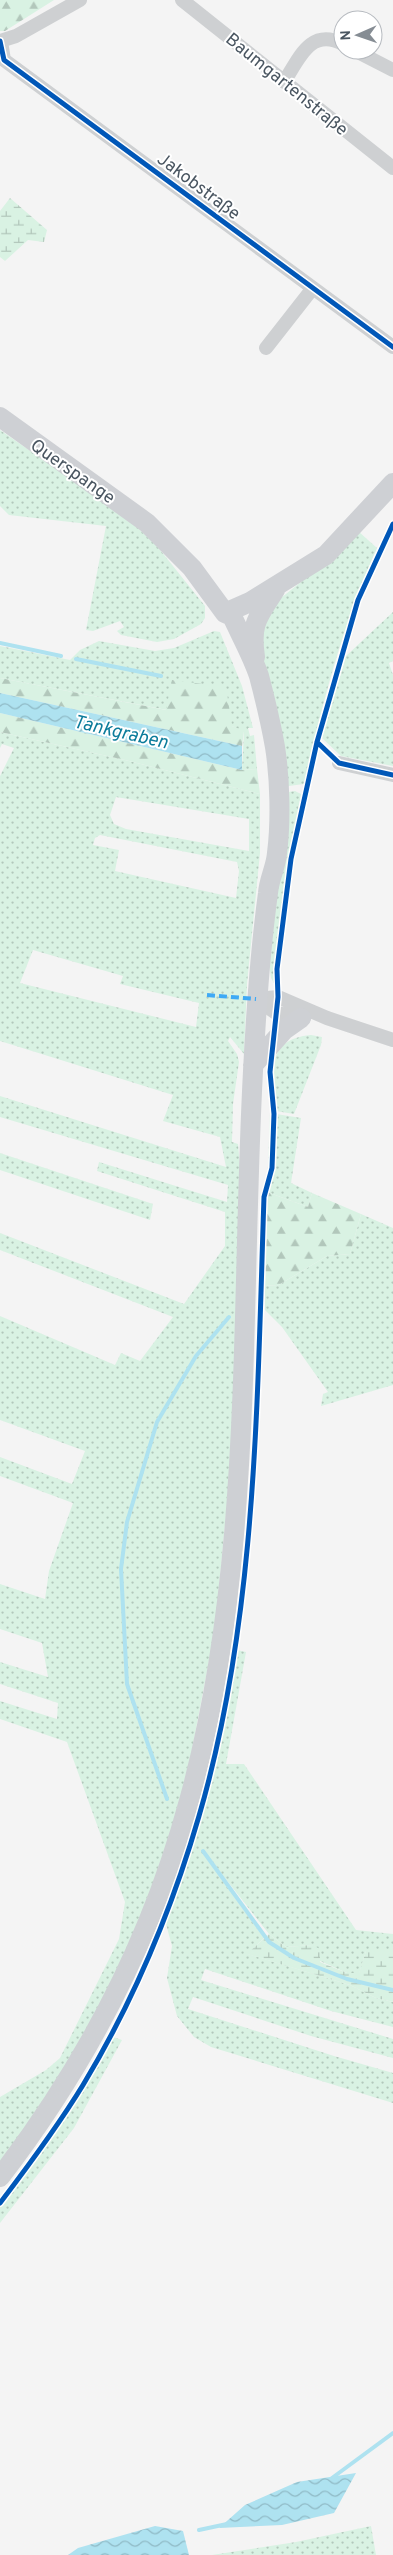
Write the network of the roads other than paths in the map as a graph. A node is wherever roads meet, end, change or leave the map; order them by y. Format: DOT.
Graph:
graph roads {
  1 [pos="80,0"];
  2 [pos="182,0"];
  3 [pos="333,40"];
  4 [pos="0,41"];
  5 [pos="374,60"];
  6 [pos="393,70"];
  7 [pos="284,82"];
  8 [pos="393,168"];
  9 [pos="313,288"];
  10 [pos="393,347"];
  11 [pos="266,348"];
  12 [pos="0,417"];
  13 [pos="393,483"];
  14 [pos="277,587"];
  15 [pos="225,612"];
  16 [pos="257,671"];
  17 [pos="339,763"];
  18 [pos="393,775"];
  19 [pos="268,887"];
  20 [pos="256,998"];
  21 [pos="301,1018"];
  22 [pos="327,1018"];
  23 [pos="393,1040"];
  24 [pos="253,1065"];
  25 [pos="0,2178"];
  1 -- 4 [label="street"];
  2 -- 7 [label="street, Baumgartenstraße"];
  3 -- 7 [label="street"];
  4 -- 9 [label="street, Jakobstraße"];
  5 -- 6 [label="street"];
  7 -- 8 [label="street, Baumgartenstraße"];
  9 -- 10 [label="street, Jakobstraße"];
  9 -- 11 [label="street"];
  12 -- 15 [label="main road, Querspange"];
  13 -- 14 [label="main road"];
  14 -- 15 [label="main road"];
  14 -- 16 [label="main road"];
  15 -- 16 [label="main road, Querspange"];
  15 -- 19 [label="main road"];
  16 -- 19 [label="main road"];
  17 -- 18 [label="street"];
  19 -- 20 [label="main road"];
  20 -- 21 [label="street"];
  20 -- 22 [label="street"];
  20 -- 24 [label="main road"];
  21 -- 22 [label="street"];
  21 -- 24 [label="main road"];
  22 -- 23 [label="street"];
  24 -- 25 [label="main road"];
}
